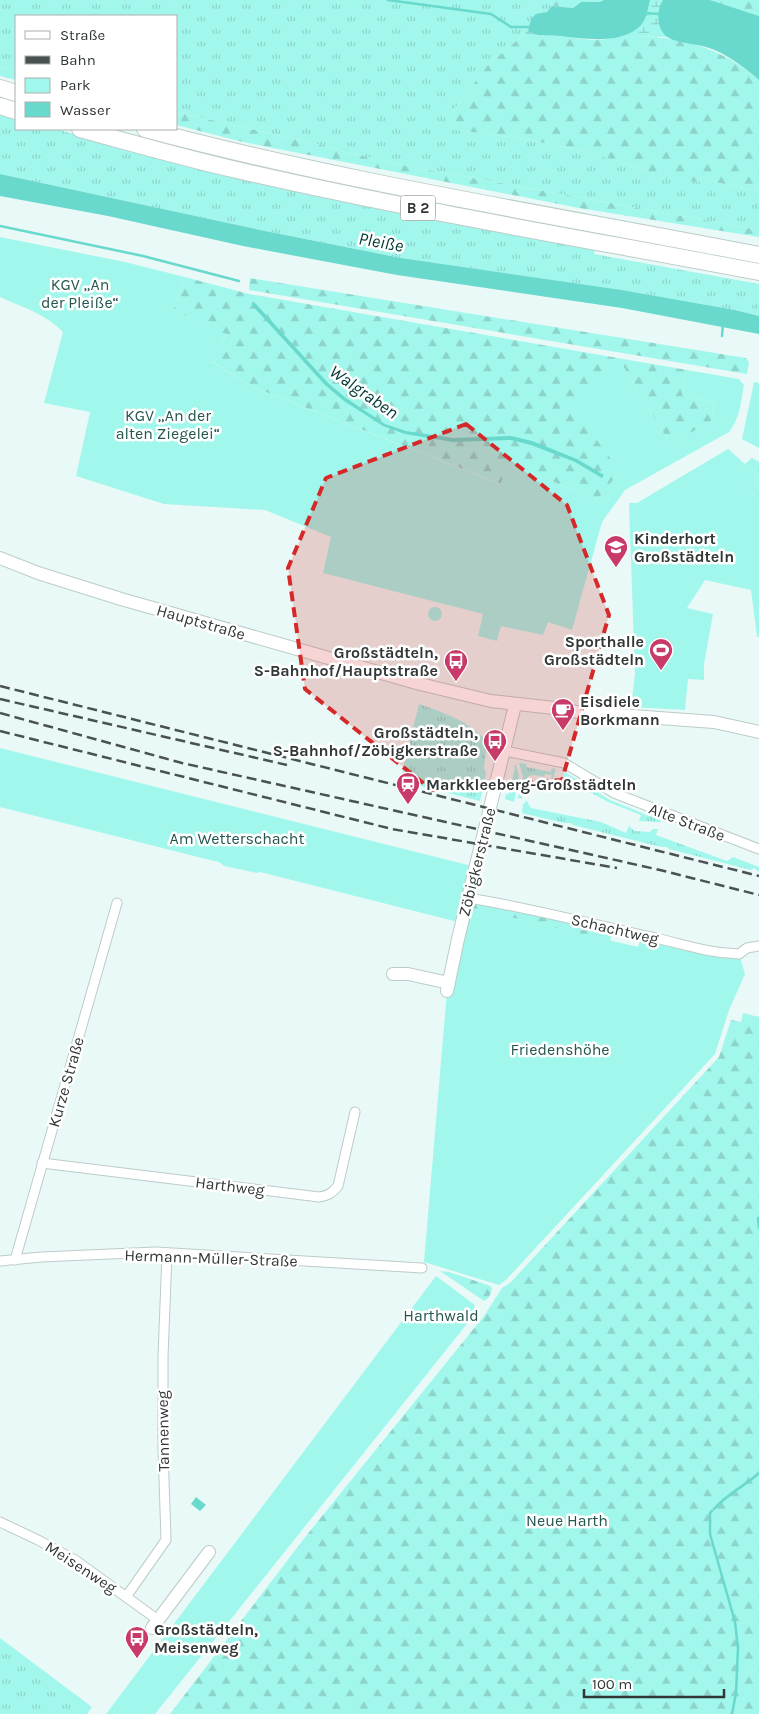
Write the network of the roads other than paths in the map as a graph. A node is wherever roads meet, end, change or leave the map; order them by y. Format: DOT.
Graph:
graph roads {
  1 [pos="0,88"];
  2 [pos="15,93"];
  3 [pos="0,106"];
  4 [pos="15,111"];
  5 [pos="84,130"];
  6 [pos="149,130"];
  7 [pos="759,255"];
  8 [pos="759,272"];
  9 [pos="0,558"];
  10 [pos="515,705"];
  11 [pos="759,732"];
  12 [pos="505,751"];
  13 [pos="759,849"];
  14 [pos="468,898"];
  15 [pos="117,903"];
  16 [pos="759,946"];
  17 [pos="393,974"];
  18 [pos="355,1112"];
  19 [pos="42,1163"];
  20 [pos="167,1253"];
  21 [pos="15,1260"];
  22 [pos="0,1261"];
  23 [pos="422,1268"];
  24 [pos="0,1522"];
  25 [pos="209,1552"];
  26 [pos="126,1597"];
  27 [pos="155,1624"];
  1 -- 2 [label="highway"];
  3 -- 4 [label="highway"];
  5 -- 8 [label="highway, B 2"];
  6 -- 7 [label="highway, B 2"];
  9 -- 10 [label="main road, Hauptstraße"];
  10 -- 11 [label="main road, Hauptstraße"];
  10 -- 12 [label="main road, Zöbigkerstraße"];
  12 -- 13 [label="street, Alte Straße"];
  12 -- 14 [label="main road, Zöbigkerstraße"];
  14 -- 16 [label="street, Schachtweg"];
  14 -- 17 [label="main road, Zöbigkerstraße"];
  15 -- 19 [label="street, Kurze Straße"];
  18 -- 19 [label="street, Harthweg"];
  19 -- 21 [label="street, Kurze Straße"];
  20 -- 21 [label="street, Hermann-Müller-Straße"];
  20 -- 23 [label="street, Hermann-Müller-Straße"];
  20 -- 26 [label="street, Tannenweg"];
  21 -- 22 [label="street, Hermann-Müller-Straße"];
  24 -- 26 [label="street, Meisenweg"];
  25 -- 27 [label="main road"];
  26 -- 27 [label="street, Meisenweg"];
}
